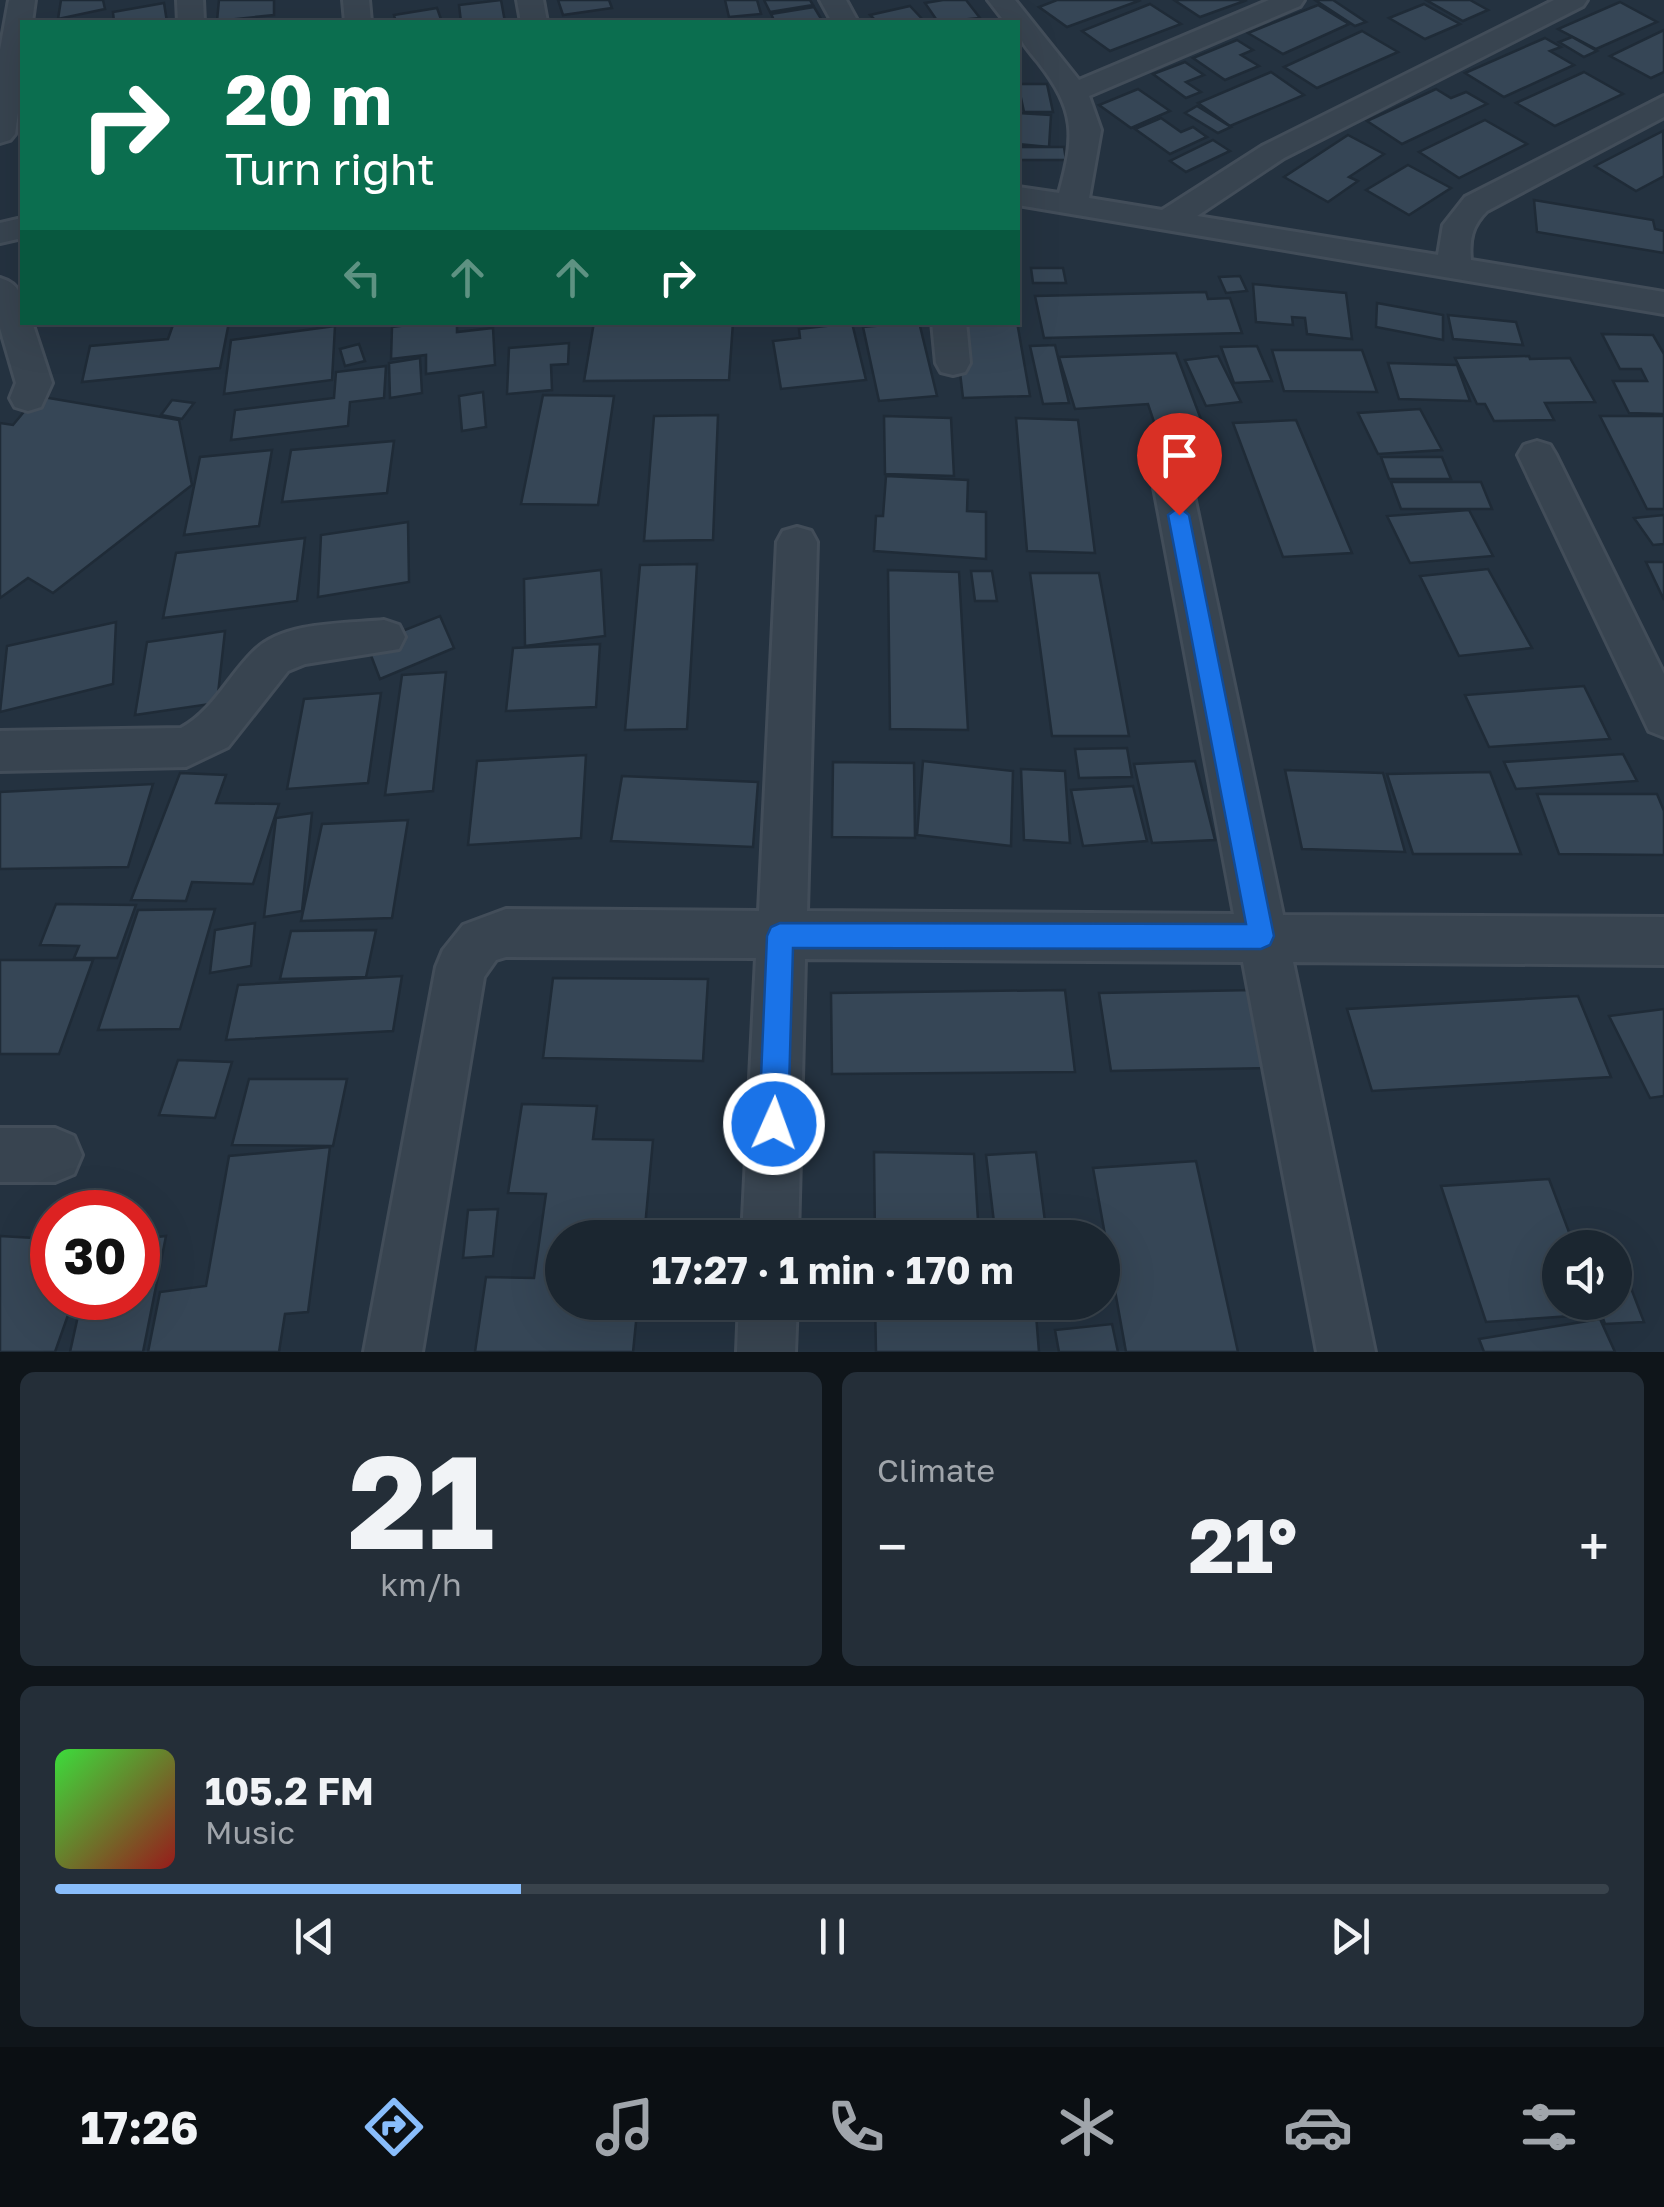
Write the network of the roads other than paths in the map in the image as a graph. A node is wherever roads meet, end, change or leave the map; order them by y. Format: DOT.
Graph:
graph roads {
  1 [pos="22,0"];
  2 [pos="1001,0"];
  3 [pos="1291,0"];
  4 [pos="1574,0"];
  5 [pos="1016,20"];
  6 [pos="1020,25"];
  7 [pos="1072,93"];
  8 [pos="1664,105"];
  9 [pos="0,134"];
  10 [pos="1020,196"];
  11 [pos="1072,204"];
  12 [pos="1169,220"];
  13 [pos="1455,266"];
  14 [pos="0,288"];
  15 [pos="1664,303"];
  16 [pos="949,325"];
  17 [pos="953,363"];
  18 [pos="28,398"];
  19 [pos="1538,455"];
  20 [pos="1171,476"];
  21 [pos="797,542"];
  22 [pos="384,636"];
  23 [pos="1664,718"];
  24 [pos="0,751"];
  25 [pos="780,936"];
  26 [pos="1261,936"];
  27 [pos="1664,941"];
  28 [pos="0,1155"];
  29 [pos="56,1155"];
  30 [pos="771,1220"];
  31 [pos="767,1320"];
  32 [pos="393,1352"];
  33 [pos="766,1352"];
  34 [pos="1346,1352"];
  1 -- 9 [label="street"];
  2 -- 5 [label="street"];
  3 -- 7 [label="street"];
  4 -- 12 [label="street"];
  6 -- 7 [label="street"];
  7 -- 11 [label="street"];
  8 -- 13 [label="street"];
  10 -- 11 [label="street"];
  11 -- 12 [label="street"];
  12 -- 13 [label="street"];
  13 -- 15 [label="street"];
  14 -- 18 [label="street"];
  16 -- 17 [label="street"];
  19 -- 23 [label="street"];
  20 -- 26 [label="street"];
  21 -- 25 [label="street"];
  22 -- 24 [label="street"];
  25 -- 26 [label="street"];
  25 -- 30 [label="street"];
  25 -- 32 [label="street"];
  26 -- 27 [label="street"];
  26 -- 34 [label="street"];
  28 -- 29 [label="street"];
  31 -- 33 [label="street"];
}
